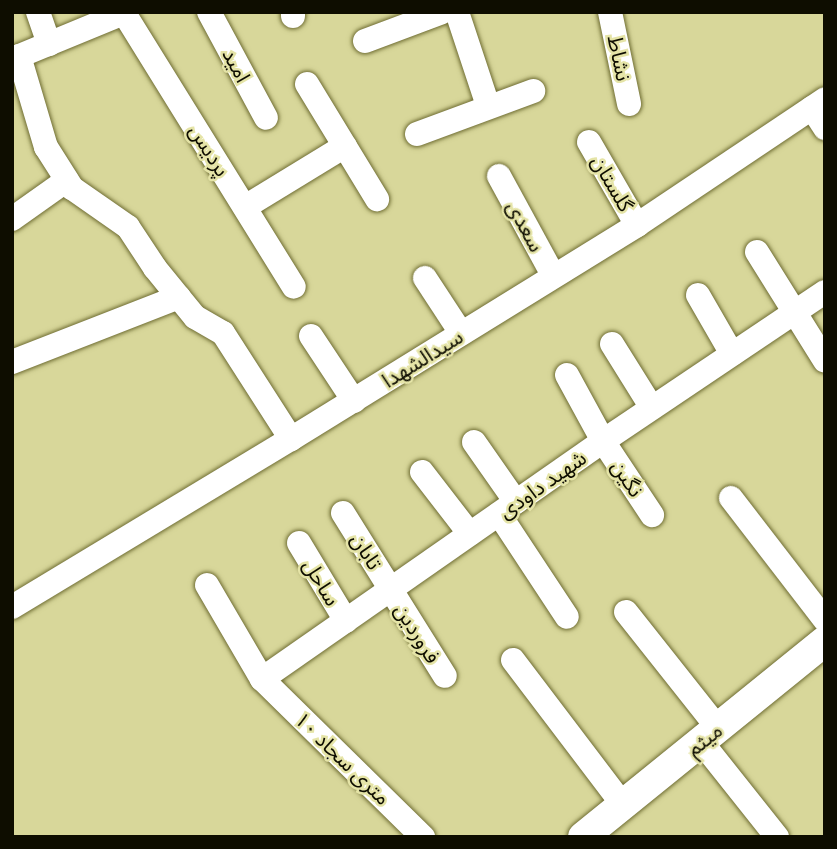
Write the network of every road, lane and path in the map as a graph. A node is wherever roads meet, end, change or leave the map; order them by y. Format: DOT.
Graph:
graph roads {
  1 [pos="38,12"];
  2 [pos="209,12"];
  3 [pos="442,12"];
  4 [pos="457,12"];
  5 [pos="610,12"];
  6 [pos="125,13"];
  7 [pos="365,41"];
  8 [pos="49,44"];
  9 [pos="15,57"];
  10 [pos="307,84"];
  11 [pos="533,91"];
  12 [pos="629,104"];
  13 [pos="488,106"];
  14 [pos="820,111"];
  15 [pos="266,118"];
  16 [pos="417,134"];
  17 [pos="589,142"];
  18 [pos="345,146"];
  19 [pos="499,176"];
  20 [pos="67,180"];
  21 [pos="377,199"];
  22 [pos="245,207"];
  23 [pos="12,219"];
  24 [pos="637,225"];
  25 [pos="757,252"];
  26 [pos="553,275"];
  27 [pos="425,278"];
  28 [pos="294,287"];
  29 [pos="825,292"];
  30 [pos="698,295"];
  31 [pos="179,297"];
  32 [pos="795,312"];
  33 [pos="461,333"];
  34 [pos="311,337"];
  35 [pos="612,344"];
  36 [pos="732,354"];
  37 [pos="825,361"];
  38 [pos="12,362"];
  39 [pos="567,375"];
  40 [pos="354,401"];
  41 [pos="652,408"];
  42 [pos="291,439"];
  43 [pos="603,441"];
  44 [pos="474,442"];
  45 [pos="422,472"];
  46 [pos="731,498"];
  47 [pos="507,508"];
  48 [pos="343,513"];
  49 [pos="652,515"];
  50 [pos="470,534"];
  51 [pos="299,543"];
  52 [pos="207,585"];
  53 [pos="391,589"];
  54 [pos="12,607"];
  55 [pos="626,612"];
  56 [pos="567,617"];
  57 [pos="346,621"];
  58 [pos="825,621"];
  59 [pos="824,657"];
  60 [pos="513,660"];
  61 [pos="445,676"];
  62 [pos="262,679"];
  63 [pos="714,741"];
  64 [pos="623,805"];
  65 [pos="762,831"];
  66 [pos="423,837"];
  67 [pos="583,837"];
  68 [pos="611,837"];
  1 -- 8 [label="street"];
  2 -- 15 [label="street, امید"];
  3 -- 7 [label="street"];
  4 -- 13 [label="street"];
  5 -- 12 [label="street, نشاط"];
  6 -- 8 [label="street"];
  6 -- 22 [label="street, پردیس"];
  8 -- 9 [label="street"];
  9 -- 20 [label="street"];
  10 -- 18 [label="street"];
  11 -- 13 [label="street"];
  13 -- 16 [label="street"];
  14 -- 24 [label="street, سیدالشهدا"];
  17 -- 24 [label="street, گلستان"];
  18 -- 21 [label="street"];
  18 -- 22 [label="street"];
  19 -- 26 [label="street, سعدی"];
  20 -- 23 [label="street"];
  20 -- 31 [label="street"];
  22 -- 28 [label="street, پردیس"];
  24 -- 26 [label="street, سیدالشهدا"];
  25 -- 32 [label="street"];
  26 -- 33 [label="street, سیدالشهدا"];
  27 -- 33 [label="street"];
  29 -- 32 [label="street, شهید داودی"];
  30 -- 36 [label="street"];
  31 -- 38 [label="street"];
  31 -- 42 [label="street"];
  32 -- 36 [label="street, شهید داودی"];
  32 -- 37 [label="street"];
  33 -- 40 [label="street, سیدالشهدا"];
  34 -- 40 [label="street"];
  35 -- 41 [label="street"];
  36 -- 41 [label="street, شهید داودی"];
  39 -- 43 [label="street, نگین"];
  40 -- 42 [label="street, سیدالشهدا"];
  41 -- 43 [label="street, شهید داودی"];
  42 -- 54 [label="street, سیدالشهدا"];
  43 -- 47 [label="street, شهید داودی"];
  43 -- 49 [label="street, نگین"];
  44 -- 47 [label="street"];
  45 -- 50 [label="street"];
  46 -- 58 [label="street"];
  47 -- 50 [label="street, شهید داودی"];
  47 -- 56 [label="street"];
  48 -- 53 [label="street, تابان"];
  50 -- 53 [label="street, شهید داودی"];
  51 -- 57 [label="street, ساحل"];
  52 -- 62 [label="street, ۱۰ متری سجاد"];
  53 -- 57 [label="street, شهید داودی"];
  53 -- 61 [label="street, فروردین"];
  55 -- 63 [label="street"];
  57 -- 62 [label="street, شهید داودی"];
  59 -- 63 [label="main road, میثم"];
  60 -- 64 [label="street"];
  62 -- 66 [label="street, ۱۰ متری سجاد"];
  63 -- 64 [label="main road, میثم"];
  63 -- 65 [label="street"];
  63 -- 68 [label="main road, میثم"];
  64 -- 67 [label="main road, میثم"];
}
